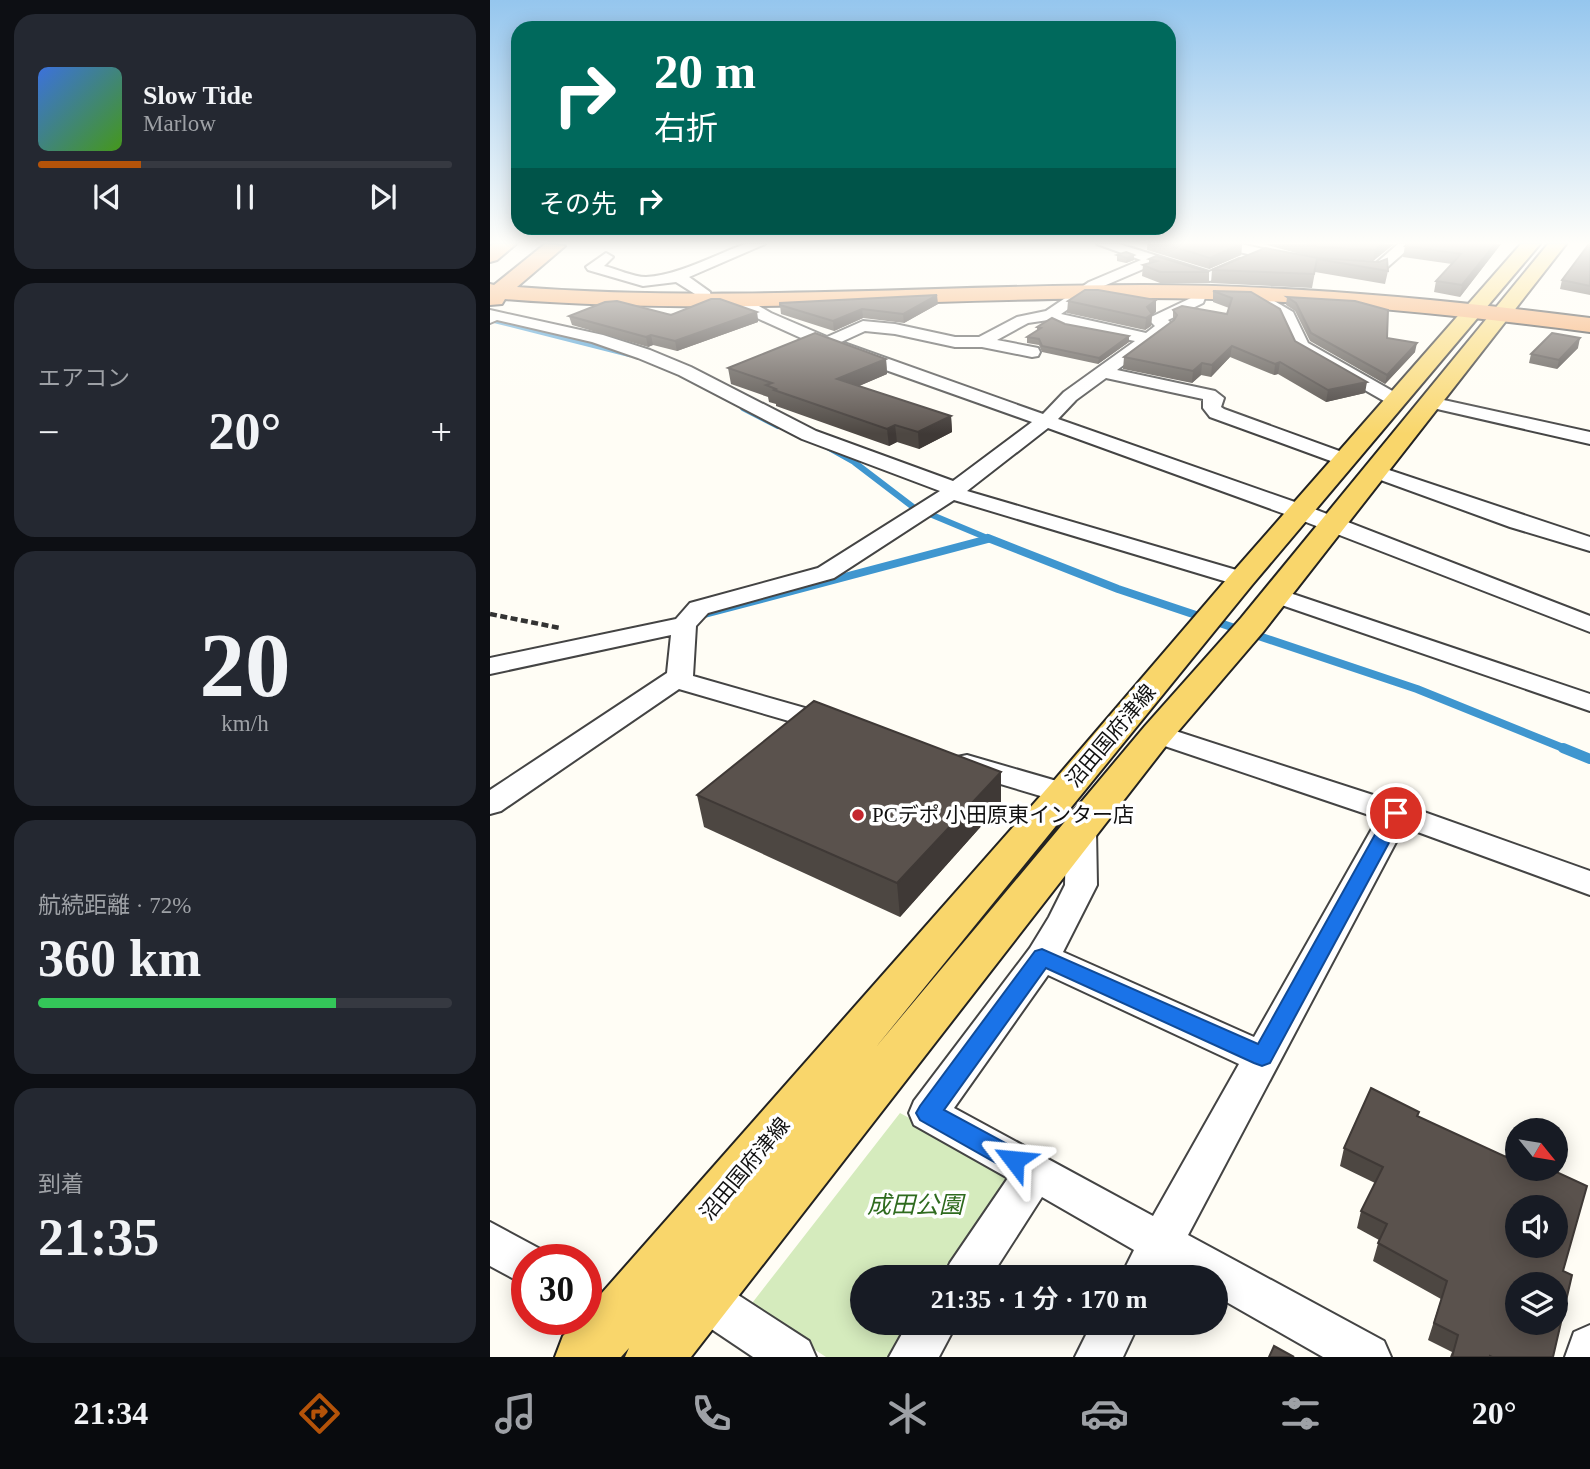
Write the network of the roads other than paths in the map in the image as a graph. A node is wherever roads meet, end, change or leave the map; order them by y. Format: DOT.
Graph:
graph roads {
  1 [pos="750,307"];
  2 [pos="1061,307"];
  3 [pos="1180,307"];
  4 [pos="1271,307"];
  5 [pos="1426,307"];
  6 [pos="1476,307"];
  7 [pos="1507,307"];
  8 [pos="1473,311"];
  9 [pos="1503,313"];
  10 [pos="1050,315"];
  11 [pos="490,318"];
  12 [pos="1590,325"];
  13 [pos="1146,338"];
  14 [pos="982,342"];
  15 [pos="827,343"];
  16 [pos="1032,352"];
  17 [pos="1104,372"];
  18 [pos="1397,401"];
  19 [pos="1430,402"];
  20 [pos="1047,420"];
  21 [pos="1590,438"];
  22 [pos="1346,460"];
  23 [pos="1374,471"];
  24 [pos="951,493"];
  25 [pos="922,512"];
  26 [pos="1300,512"];
  27 [pos="1330,525"];
  28 [pos="1590,544"];
  29 [pos="1242,579"];
  30 [pos="1275,595"];
  31 [pos="691,617"];
  32 [pos="1590,625"];
  33 [pos="1226,627"];
  34 [pos="490,666"];
  35 [pos="680,676"];
  36 [pos="1590,703"];
  37 [pos="854,732"];
  38 [pos="1157,734"];
  39 [pos="946,758"];
  40 [pos="490,804"];
  41 [pos="1073,811"];
  42 [pos="1396,813"];
  43 [pos="1590,883"];
  44 [pos="1042,957"];
  45 [pos="1262,1057"];
  46 [pos="1035,1172"];
  47 [pos="490,1242"];
  48 [pos="1161,1242"];
  49 [pos="511,1255"];
  50 [pos="974,1265"];
  51 [pos="1149,1265"];
  52 [pos="702,1297"];
  53 [pos="602,1310"];
  54 [pos="592,1335"];
  55 [pos="927,1335"];
  56 [pos="1110,1335"];
  57 [pos="1590,1348"];
  58 [pos="584,1357"];
  59 [pos="654,1357"];
  60 [pos="793,1357"];
  61 [pos="912,1357"];
  62 [pos="1098,1357"];
  63 [pos="1368,1357"];
  64 [pos="1588,1357"];
  1 -- 15 [label="street"];
  2 -- 10 [label="street"];
  3 -- 13 [label="street"];
  4 -- 18 [label="street"];
  5 -- 8 [label="highway"];
  6 -- 8 [label="main road, 沼田国府津線"];
  7 -- 9 [label="main road, 沼田国府津線"];
  8 -- 9 [label="highway"];
  8 -- 18 [label="main road, 沼田国府津線"];
  9 -- 12 [label="highway"];
  9 -- 19 [label="main road, 沼田国府津線"];
  10 -- 13 [label="street"];
  10 -- 14 [label="street"];
  11 -- 24 [label="street"];
  13 -- 17 [label="street"];
  14 -- 15 [label="street"];
  14 -- 16 [label="street"];
  15 -- 20 [label="street"];
  17 -- 20 [label="street"];
  17 -- 22 [label="street"];
  18 -- 22 [label="main road, 沼田国府津線"];
  19 -- 21 [label="street"];
  19 -- 23 [label="main road, 沼田国府津線"];
  20 -- 24 [label="street"];
  20 -- 26 [label="street"];
  22 -- 26 [label="main road, 沼田国府津線"];
  23 -- 27 [label="main road, 沼田国府津線"];
  23 -- 28 [label="street"];
  24 -- 25 [label="street"];
  24 -- 29 [label="street"];
  25 -- 31 [label="street"];
  26 -- 27 [label="street"];
  26 -- 29 [label="main road, 沼田国府津線"];
  27 -- 30 [label="main road, 沼田国府津線"];
  27 -- 32 [label="street"];
  29 -- 33 [label="main road, 沼田国府津線"];
  30 -- 33 [label="main road, 沼田国府津線"];
  30 -- 36 [label="street"];
  31 -- 34 [label="street"];
  31 -- 35 [label="street"];
  33 -- 38 [label="main road, 沼田国府津線"];
  33 -- 41 [label="main road, 沼田国府津線"];
  35 -- 37 [label="street"];
  35 -- 40 [label="street"];
  38 -- 41 [label="main road, 沼田国府津線"];
  38 -- 42 [label="street"];
  39 -- 41 [label="street"];
  41 -- 44 [label="street"];
  41 -- 52 [label="main road, 沼田国府津線"];
  41 -- 53 [label="main road, 沼田国府津線"];
  42 -- 43 [label="street"];
  42 -- 45 [label="street"];
  44 -- 45 [label="street"];
  44 -- 46 [label="street"];
  45 -- 48 [label="street"];
  46 -- 48 [label="street"];
  46 -- 50 [label="street"];
  47 -- 49 [label="street"];
  48 -- 51 [label="street"];
  48 -- 63 [label="street"];
  52 -- 59 [label="main road, 沼田国府津線"];
  52 -- 60 [label="street"];
  54 -- 58 [label="main road, 沼田国府津線"];
  55 -- 61 [label="street"];
  56 -- 62 [label="street"];
  57 -- 64 [label="street"];
}
